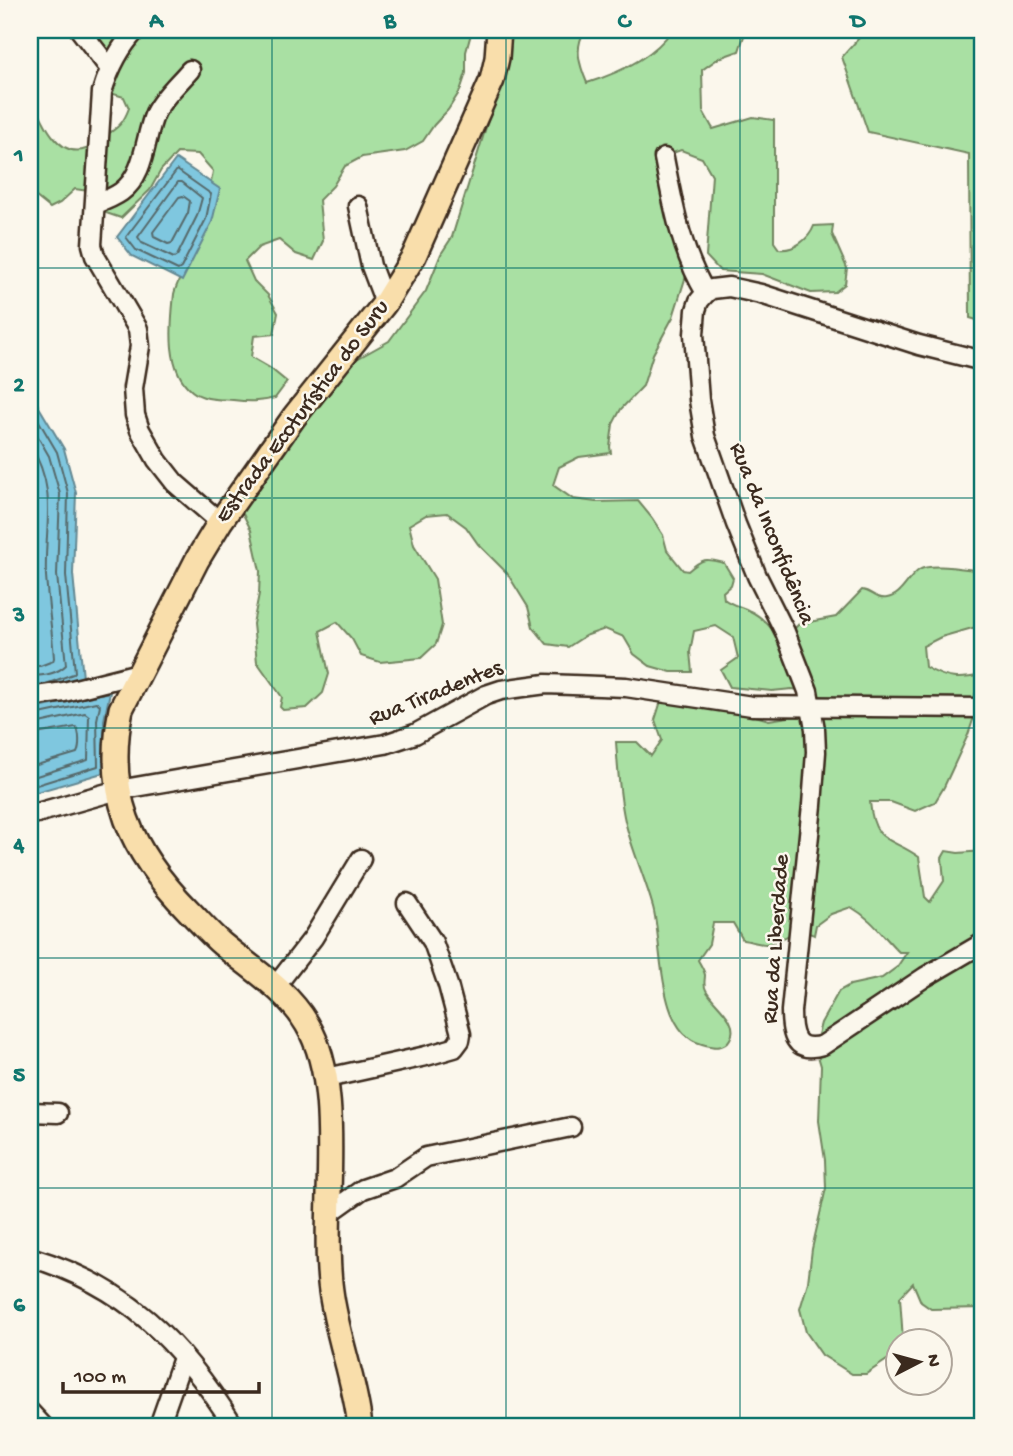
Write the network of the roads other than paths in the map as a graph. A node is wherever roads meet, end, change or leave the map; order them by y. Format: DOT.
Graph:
graph roads {
  1 [pos="80,30"];
  2 [pos="136,30"];
  3 [pos="499,30"];
  4 [pos="110,69"];
  5 [pos="190,71"];
  6 [pos="664,158"];
  7 [pos="96,204"];
  8 [pos="358,206"];
  9 [pos="706,293"];
  10 [pos="385,303"];
  11 [pos="983,361"];
  12 [pos="220,522"];
  13 [pos="139,673"];
  14 [pos="30,697"];
  15 [pos="811,706"];
  16 [pos="983,708"];
  17 [pos="118,790"];
  18 [pos="30,815"];
  19 [pos="361,859"];
  20 [pos="407,903"];
  21 [pos="983,943"];
  22 [pos="275,987"];
  23 [pos="327,1078"];
  24 [pos="30,1112"];
  25 [pos="58,1114"];
  26 [pos="571,1127"];
  27 [pos="328,1175"];
  28 [pos="363,1189"];
  29 [pos="328,1214"];
  30 [pos="30,1257"];
  31 [pos="183,1358"];
  32 [pos="30,1412"];
  33 [pos="43,1426"];
  34 [pos="159,1426"];
  35 [pos="234,1426"];
  36 [pos="360,1426"];
  1 -- 4 [label="street"];
  2 -- 4 [label="street"];
  3 -- 10 [label="main road, Estrada Ecoturística do Suru"];
  4 -- 7 [label="street"];
  5 -- 7 [label="street"];
  6 -- 9 [label="street"];
  7 -- 12 [label="street"];
  8 -- 10 [label="street"];
  9 -- 11 [label="street"];
  9 -- 15 [label="street, Rua da Inconfidência"];
  10 -- 12 [label="main road, Estrada Ecoturística do Suru"];
  12 -- 13 [label="main road, Estrada Ecoturística do Suru"];
  13 -- 14 [label="street"];
  13 -- 17 [label="main road, Estrada Ecoturística do Suru"];
  15 -- 16 [label="street, Rua Tiradentes"];
  15 -- 17 [label="street, Rua Tiradentes"];
  15 -- 21 [label="street, Rua da Liberdade"];
  17 -- 18 [label="street, Rua Tiradentes"];
  17 -- 22 [label="main road, Estrada Ecoturística do Suru"];
  19 -- 22 [label="street"];
  20 -- 23 [label="street"];
  22 -- 23 [label="main road, Estrada Ecoturística do Suru"];
  23 -- 27 [label="main road, Estrada Ecoturística do Suru"];
  24 -- 25 [label="street"];
  26 -- 28 [label="street"];
  27 -- 28 [label="street"];
  27 -- 29 [label="main road, Estrada Ecoturística do Suru"];
  28 -- 29 [label="street"];
  29 -- 36 [label="main road, Estrada Ecoturística do Suru"];
  30 -- 31 [label="street"];
  31 -- 34 [label="street"];
  31 -- 35 [label="street"];
  32 -- 33 [label="street"];
}
